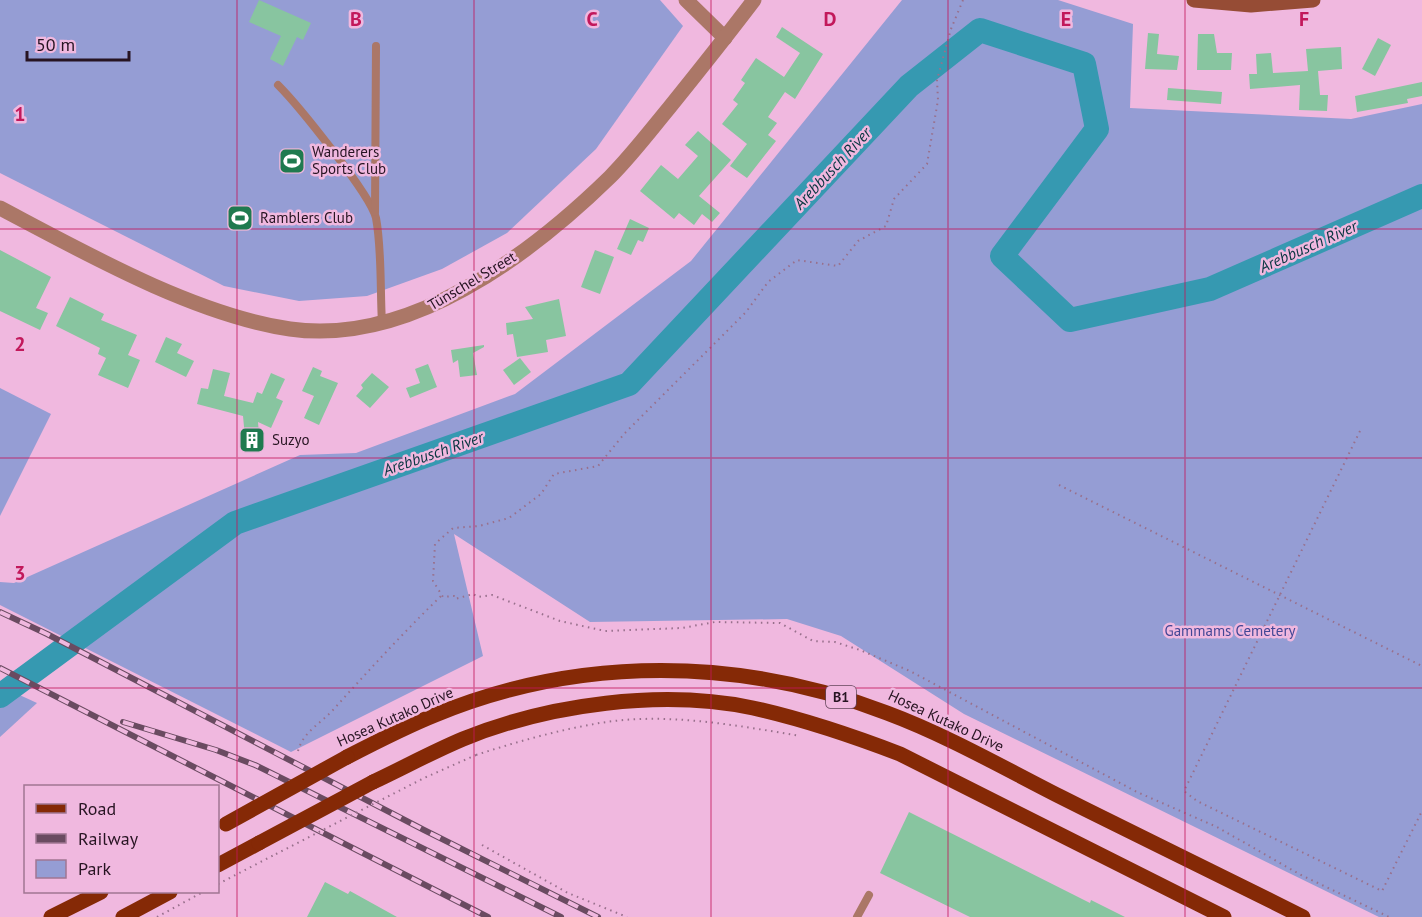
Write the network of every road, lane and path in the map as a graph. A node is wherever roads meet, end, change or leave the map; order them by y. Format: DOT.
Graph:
graph roads {
  1 [pos="686,0"];
  2 [pos="754,0"];
  3 [pos="963,0"];
  4 [pos="1194,0"];
  5 [pos="1313,0"];
  6 [pos="725,38"];
  7 [pos="376,46"];
  8 [pos="278,85"];
  9 [pos="0,208"];
  10 [pos="376,216"];
  11 [pos="382,323"];
  12 [pos="1360,431"];
  13 [pos="1059,485"];
  14 [pos="433,581"];
  15 [pos="1280,595"];
  16 [pos="441,596"];
  17 [pos="1422,666"];
  18 [pos="805,737"];
  19 [pos="298,751"];
  20 [pos="1422,811"];
  21 [pos="222,827"];
  22 [pos="482,845"];
  23 [pos="219,865"];
  24 [pos="219,883"];
  25 [pos="97,893"];
  26 [pos="166,893"];
  27 [pos="200,893"];
  28 [pos="869,895"];
  29 [pos="51,917"];
  30 [pos="123,917"];
  31 [pos="158,917"];
  32 [pos="627,917"];
  33 [pos="858,917"];
  34 [pos="1224,917"];
  35 [pos="1303,917"];
  1 -- 6 [label="street"];
  2 -- 6 [label="street, Tünschel Street"];
  3 -- 14 [label="path"];
  4 -- 5 [label="street"];
  6 -- 11 [label="street, Tünschel Street"];
  7 -- 10 [label="lane"];
  8 -- 10 [label="lane"];
  9 -- 11 [label="street, Tünschel Street"];
  10 -- 11 [label="lane"];
  12 -- 15 [label="path"];
  13 -- 15 [label="path"];
  15 -- 17 [label="path"];
  15 -- 20 [label="path"];
  16 -- 19 [label="path"];
  18 -- 24 [label="path, bridge"];
  21 -- 35 [label="main road, Hosea Kutako Drive / B1, bridge"];
  22 -- 32 [label="path"];
  23 -- 34 [label="main road, B1, bridge"];
  25 -- 29 [label="main road"];
  26 -- 30 [label="main road"];
  27 -- 31 [label="path"];
  28 -- 33 [label="lane"];
}
